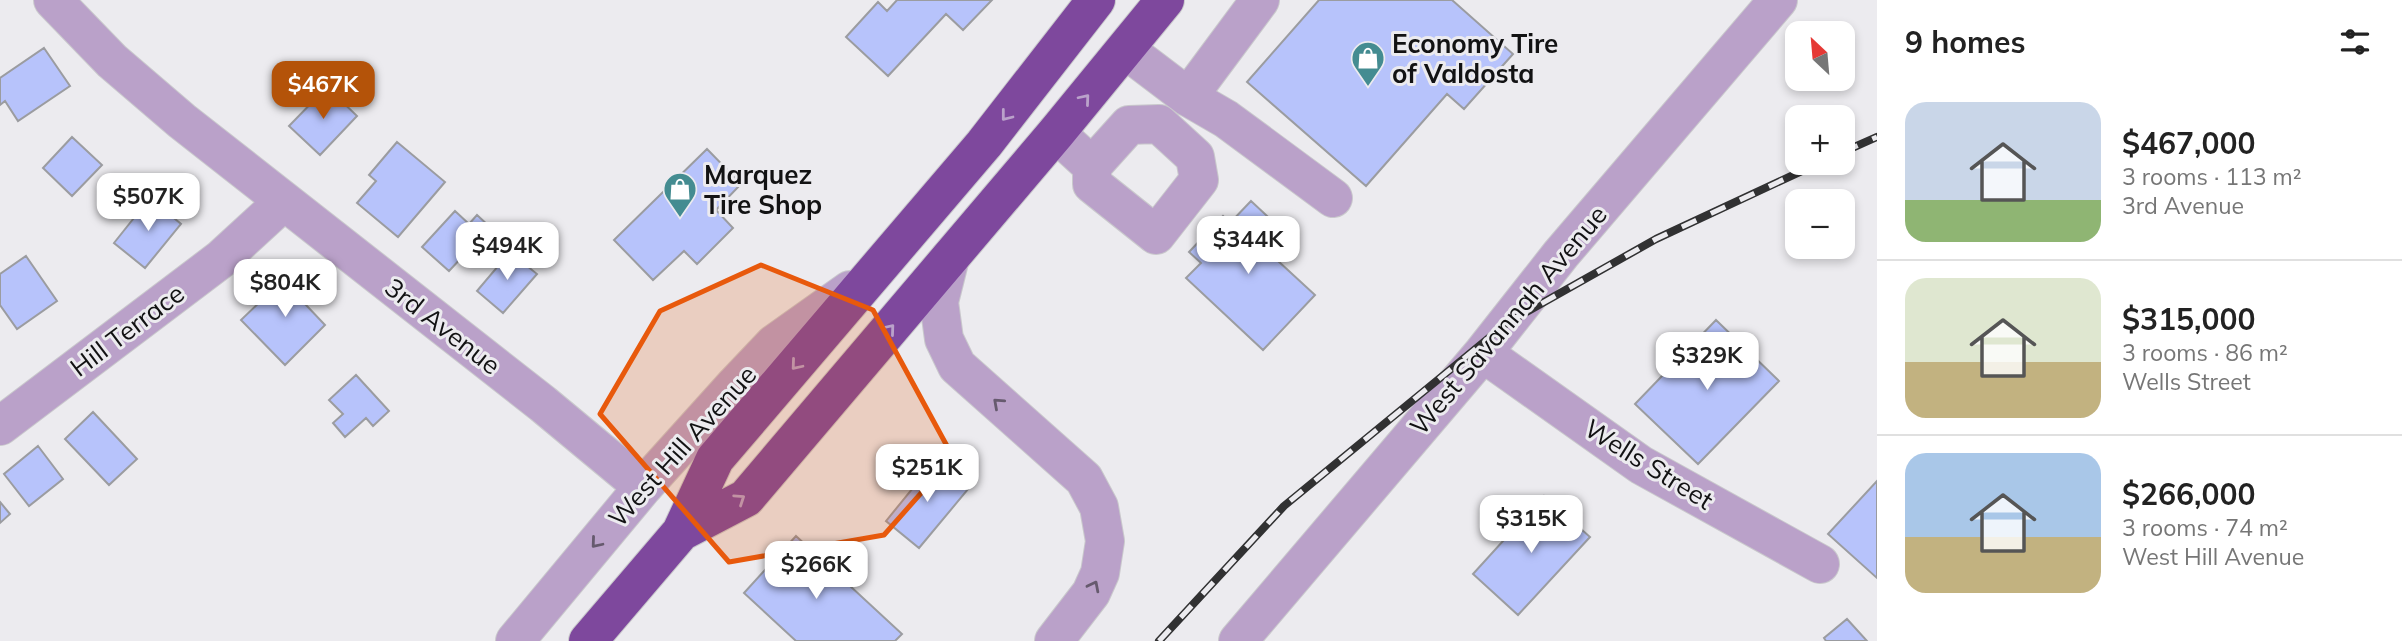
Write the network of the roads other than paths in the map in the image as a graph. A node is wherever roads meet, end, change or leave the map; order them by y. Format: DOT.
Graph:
graph roads {
  1 [pos="53,0"];
  2 [pos="1166,0"];
  3 [pos="1260,0"];
  4 [pos="1778,0"];
  5 [pos="1092,1"];
  6 [pos="1126,50"];
  7 [pos="1188,97"];
  8 [pos="1226,119"];
  9 [pos="1056,133"];
  10 [pos="1195,157"];
  11 [pos="1092,166"];
  12 [pos="1333,198"];
  13 [pos="283,202"];
  14 [pos="950,258"];
  15 [pos="872,275"];
  16 [pos="1483,353"];
  17 [pos="0,426"];
  18 [pos="643,487"];
  19 [pos="681,532"];
  20 [pos="1820,564"];
  21 [pos="515,641"];
  22 [pos="588,641"];
  23 [pos="1054,641"];
  24 [pos="1238,641"];
  1 -- 13 [label="street, 3rd Avenue"];
  2 -- 6 [label="highway, West Hill Avenue"];
  3 -- 7 [label="street"];
  4 -- 16 [label="street, West Savannah Avenue"];
  5 -- 15 [label="highway, West Hill Avenue, one-way"];
  6 -- 7 [label="street"];
  9 -- 6 [label="highway, West Hill Avenue, one-way"];
  7 -- 8 [label="street"];
  8 -- 10 [label="street"];
  8 -- 12 [label="street"];
  9 -- 11 [label="street"];
  9 -- 14 [label="highway, West Hill Avenue"];
  10 -- 11 [label="street"];
  10 -- 11 [label="street"];
  13 -- 17 [label="street, Hill Terrace"];
  13 -- 18 [label="street, 3rd Avenue"];
  19 -- 14 [label="highway, West Hill Avenue, one-way"];
  23 -- 14 [label="street, West Hill Avenue, one-way"];
  15 -- 18 [label="street, West Hill Avenue"];
  15 -- 19 [label="highway, West Hill Avenue, one-way"];
  16 -- 20 [label="street, Wells Street"];
  16 -- 24 [label="street, West Savannah Avenue"];
  18 -- 21 [label="street, West Hill Avenue, one-way"];
  19 -- 22 [label="highway, West Hill Avenue"];
}
